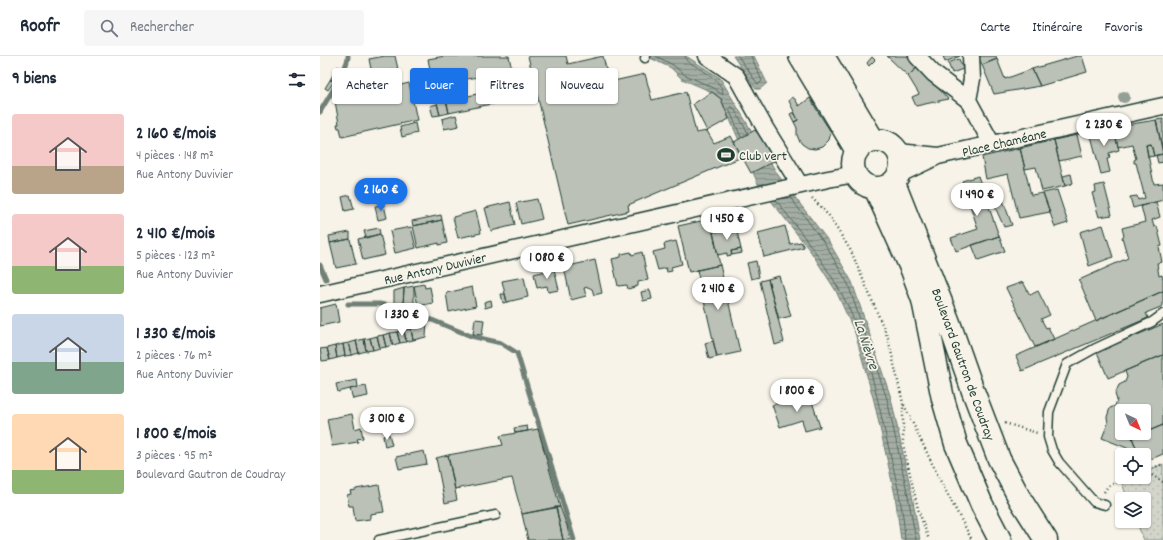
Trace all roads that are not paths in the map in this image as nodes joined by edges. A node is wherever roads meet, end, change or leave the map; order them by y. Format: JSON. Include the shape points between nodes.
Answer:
{"nodes":[{"id":1,"x":707,"y":56,"type":"edge"},
{"id":2,"x":800,"y":56,"type":"edge"},
{"id":3,"x":823,"y":56,"type":"edge"},
{"id":4,"x":917,"y":56,"type":"edge"},
{"id":5,"x":971,"y":56,"type":"edge"},
{"id":6,"x":968,"y":100,"type":"junction"},
{"id":7,"x":1163,"y":106,"type":"edge"},
{"id":8,"x":992,"y":144,"type":"junction"},
{"id":9,"x":865,"y":146,"type":"junction"},
{"id":10,"x":898,"y":152,"type":"junction"},
{"id":11,"x":938,"y":156,"type":"junction"},
{"id":12,"x":855,"y":174,"type":"junction"},
{"id":13,"x":889,"y":182,"type":"junction"},
{"id":14,"x":800,"y":185,"type":"junction"},
{"id":15,"x":320,"y":294,"type":"edge"},
{"id":16,"x":1163,"y":314,"type":"edge"},
{"id":17,"x":1105,"y":504,"type":"road end"},
{"id":18,"x":496,"y":515,"type":"dead end"},
{"id":19,"x":379,"y":540,"type":"edge"},
{"id":20,"x":1000,"y":540,"type":"edge"},
{"id":21,"x":1046,"y":540,"type":"edge"}],
"edges":[{"from":1,"to":14,"type":"street","via":[[736,76]]},
{"from":2,"to":9,"type":"main road"},
{"from":3,"to":9,"type":"main road"},
{"from":4,"to":6,"type":"street","via":[[934,74]]},
{"from":5,"to":6,"type":"street","via":[[972,79]]},
{"from":6,"to":8,"type":"street"},
{"from":7,"to":8,"type":"street","name":"Place Chaméane"},
{"from":8,"to":11,"type":"street","name":"Place Chaméane"},
{"from":9,"to":10,"type":"main road","via":[[880,140],[894,146]]},
{"from":9,"to":12,"type":"main road","via":[[854,158]]},
{"from":10,"to":11,"type":"street","name":"Place Chaméane"},
{"from":10,"to":13,"type":"main road","via":[[901,159]]},
{"from":11,"to":13,"type":"street","name":"Place Chaméane"},
{"from":12,"to":13,"type":"main road","via":[[863,184]]},
{"from":12,"to":14,"type":"street","name":"Rue Antony Duvivier"},
{"from":13,"to":20,"type":"main road","name":"Boulevard Gautron de Coudray","via":[[912,270],[923,300],[943,399],[956,444]]},
{"from":13,"to":21,"type":"main road","name":"Boulevard Gautron de Coudray","via":[[948,320],[999,459]]},
{"from":14,"to":15,"type":"street","name":"Rue Antony Duvivier"},
{"from":16,"to":17,"type":"lane","via":[[1152,322],[1067,364],[1049,412],[1048,437],[1059,462],[1094,502]]},
{"from":18,"to":19,"type":"lane"}]}
